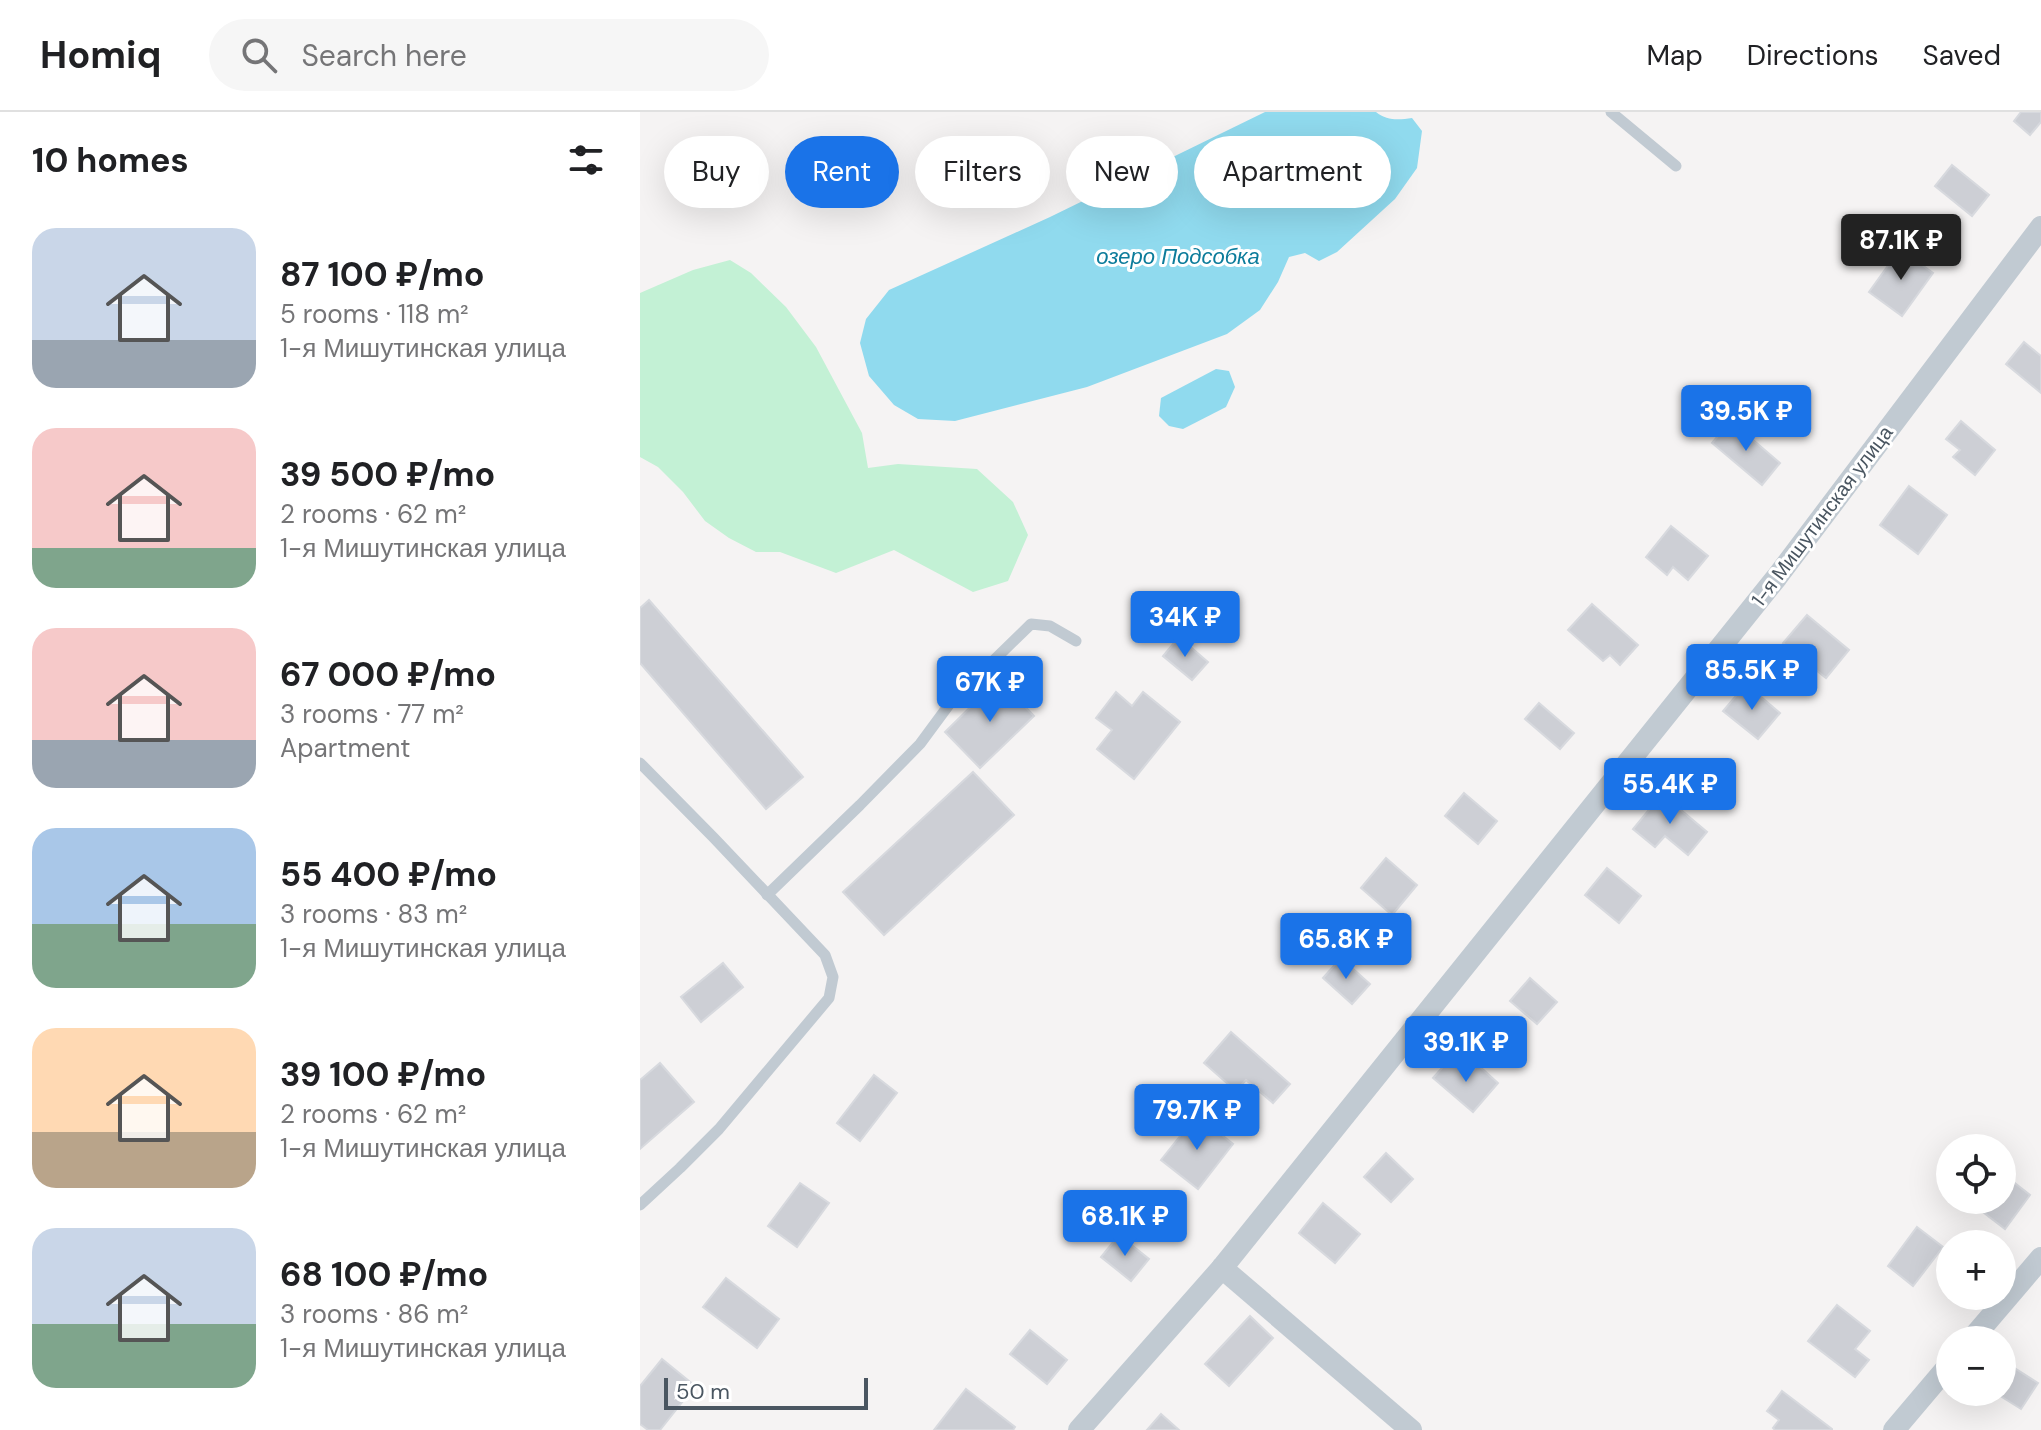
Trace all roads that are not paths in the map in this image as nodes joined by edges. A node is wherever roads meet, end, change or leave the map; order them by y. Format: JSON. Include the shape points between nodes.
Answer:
{"nodes":[{"id":1,"x":1611,"y":112,"type":"edge"},
{"id":2,"x":1676,"y":166,"type":"dead end"},
{"id":3,"x":2041,"y":227,"type":"edge"},
{"id":4,"x":1076,"y":641,"type":"dead end"},
{"id":5,"x":640,"y":763,"type":"edge"},
{"id":6,"x":767,"y":895,"type":"junction"},
{"id":7,"x":640,"y":1205,"type":"edge"},
{"id":8,"x":2041,"y":1258,"type":"edge"},
{"id":9,"x":1222,"y":1268,"type":"junction"},
{"id":10,"x":1983,"y":1326,"type":"edge"},
{"id":11,"x":1936,"y":1380,"type":"edge"},
{"id":12,"x":1079,"y":1430,"type":"edge"},
{"id":13,"x":1411,"y":1430,"type":"edge"},
{"id":14,"x":1894,"y":1430,"type":"edge"}],
"edges":[{"from":1,"to":2,"type":"lane"},
{"from":3,"to":9,"type":"street","name":"1-я Мишутинская улица","via":[[1777,577]]},
{"from":4,"to":6,"type":"lane","via":[[1050,626],[1031,624],[951,702],[920,744]]},
{"from":5,"to":6,"type":"lane"},
{"from":6,"to":7,"type":"lane","via":[[825,955],[833,977],[829,998],[719,1129]]},
{"from":8,"to":10,"type":"street"},
{"from":9,"to":12,"type":"street","name":"1-я Мишутинская улица"},
{"from":9,"to":13,"type":"street"},
{"from":11,"to":14,"type":"street"}]}
